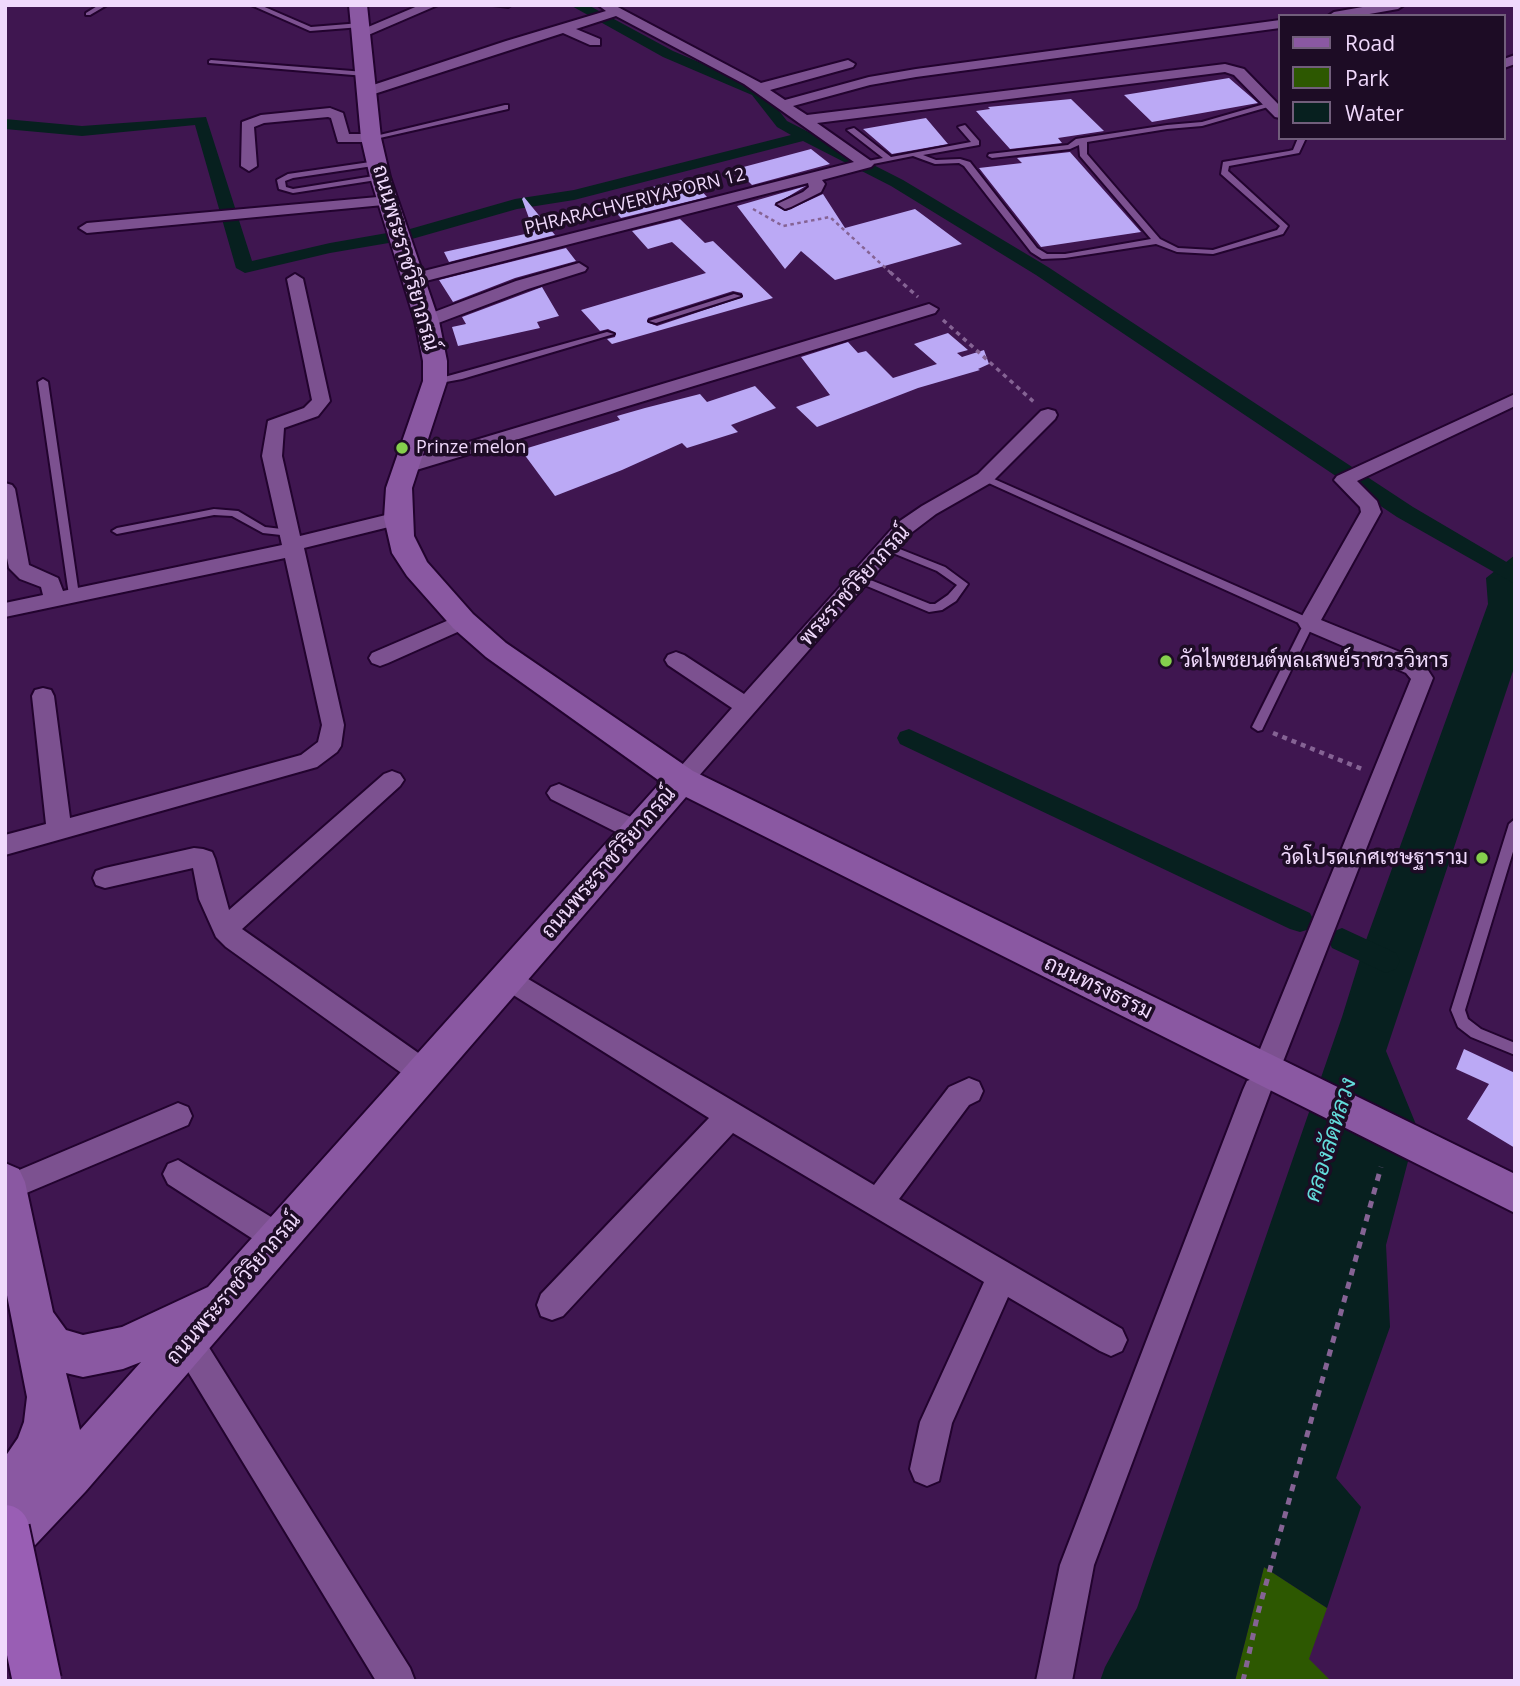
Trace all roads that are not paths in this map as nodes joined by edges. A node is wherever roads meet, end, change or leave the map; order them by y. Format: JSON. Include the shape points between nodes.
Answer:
{"nodes":[{"id":1,"x":104,"y":5,"type":"edge"},
{"id":2,"x":254,"y":5,"type":"edge"},
{"id":3,"x":358,"y":5,"type":"edge"},
{"id":4,"x":432,"y":5,"type":"edge"},
{"id":5,"x":496,"y":5,"type":"edge"},
{"id":6,"x":509,"y":5,"type":"edge"},
{"id":7,"x":1398,"y":5,"type":"edge"},
{"id":8,"x":610,"y":11,"type":"edge"},
{"id":9,"x":88,"y":14,"type":"dead end"},
{"id":10,"x":1346,"y":14,"type":"edge"},
{"id":11,"x":1278,"y":24,"type":"edge"},
{"id":12,"x":361,"y":29,"type":"junction"},
{"id":13,"x":566,"y":29,"type":"junction"},
{"id":14,"x":595,"y":42,"type":"dead end"},
{"id":15,"x":211,"y":62,"type":"dead end"},
{"id":16,"x":848,"y":64,"type":"dead end"},
{"id":17,"x":365,"y":83,"type":"junction"},
{"id":18,"x":760,"y":88,"type":"junction"},
{"id":19,"x":781,"y":105,"type":"junction"},
{"id":20,"x":505,"y":107,"type":"dead end"},
{"id":21,"x":1276,"y":109,"type":"edge"},
{"id":22,"x":803,"y":120,"type":"junction"},
{"id":23,"x":962,"y":127,"type":"dead end"},
{"id":24,"x":851,"y":130,"type":"dead end"},
{"id":25,"x":370,"y":138,"type":"junction"},
{"id":26,"x":1300,"y":140,"type":"edge"},
{"id":27,"x":1083,"y":141,"type":"junction"},
{"id":28,"x":914,"y":154,"type":"junction"},
{"id":29,"x":994,"y":154,"type":"dead end"},
{"id":30,"x":888,"y":158,"type":"junction"},
{"id":31,"x":864,"y":164,"type":"junction"},
{"id":32,"x":249,"y":166,"type":"dead end"},
{"id":33,"x":378,"y":170,"type":"junction"},
{"id":34,"x":811,"y":177,"type":"junction"},
{"id":35,"x":389,"y":201,"type":"junction"},
{"id":36,"x":785,"y":204,"type":"dead end"},
{"id":37,"x":87,"y":228,"type":"dead end"},
{"id":38,"x":1157,"y":241,"type":"junction"},
{"id":39,"x":579,"y":268,"type":"dead end"},
{"id":40,"x":295,"y":279,"type":"dead end"},
{"id":41,"x":414,"y":279,"type":"junction"},
{"id":42,"x":737,"y":296,"type":"dead end"},
{"id":43,"x":929,"y":308,"type":"road end"},
{"id":44,"x":427,"y":321,"type":"junction"},
{"id":45,"x":653,"y":321,"type":"dead end"},
{"id":46,"x":610,"y":334,"type":"dead end"},
{"id":47,"x":435,"y":381,"type":"junction"},
{"id":48,"x":43,"y":382,"type":"dead end"},
{"id":49,"x":1515,"y":399,"type":"edge"},
{"id":50,"x":1048,"y":415,"type":"road end"},
{"id":51,"x":406,"y":467,"type":"junction"},
{"id":52,"x":985,"y":478,"type":"junction"},
{"id":53,"x":5,"y":489,"type":"edge"},
{"id":54,"x":398,"y":518,"type":"junction"},
{"id":55,"x":117,"y":531,"type":"dead end"},
{"id":56,"x":292,"y":542,"type":"junction"},
{"id":57,"x":887,"y":547,"type":"junction"},
{"id":58,"x":859,"y":579,"type":"junction"},
{"id":59,"x":64,"y":597,"type":"junction"},
{"id":60,"x":5,"y":610,"type":"edge"},
{"id":61,"x":463,"y":621,"type":"junction"},
{"id":62,"x":1309,"y":623,"type":"junction"},
{"id":63,"x":380,"y":658,"type":"dead end"},
{"id":64,"x":676,"y":660,"type":"dead end"},
{"id":65,"x":43,"y":696,"type":"dead end"},
{"id":66,"x":747,"y":707,"type":"junction"},
{"id":67,"x":1258,"y":727,"type":"road end"},
{"id":68,"x":393,"y":780,"type":"dead end"},
{"id":69,"x":682,"y":780,"type":"junction"},
{"id":70,"x":559,"y":793,"type":"dead end"},
{"id":71,"x":1515,"y":824,"type":"edge"},
{"id":72,"x":59,"y":830,"type":"junction"},
{"id":73,"x":637,"y":831,"type":"junction"},
{"id":74,"x":5,"y":845,"type":"edge"},
{"id":75,"x":105,"y":878,"type":"dead end"},
{"id":76,"x":225,"y":929,"type":"junction"},
{"id":77,"x":508,"y":978,"type":"junction"},
{"id":78,"x":1515,"y":1049,"type":"edge"},
{"id":79,"x":424,"y":1073,"type":"junction"},
{"id":80,"x":1267,"y":1075,"type":"junction"},
{"id":81,"x":969,"y":1091,"type":"dead end"},
{"id":82,"x":178,"y":1116,"type":"dead end"},
{"id":83,"x":730,"y":1116,"type":"junction"},
{"id":84,"x":178,"y":1174,"type":"dead end"},
{"id":85,"x":6,"y":1186,"type":"edge"},
{"id":86,"x":1515,"y":1194,"type":"edge"},
{"id":87,"x":878,"y":1204,"type":"junction"},
{"id":88,"x":278,"y":1238,"type":"junction"},
{"id":89,"x":1002,"y":1276,"type":"junction"},
{"id":90,"x":229,"y":1294,"type":"junction"},
{"id":91,"x":552,"y":1305,"type":"dead end"},
{"id":92,"x":36,"y":1325,"type":"junction"},
{"id":93,"x":1111,"y":1340,"type":"dead end"},
{"id":94,"x":187,"y":1341,"type":"junction"},
{"id":95,"x":48,"y":1393,"type":"junction"},
{"id":96,"x":927,"y":1469,"type":"dead end"},
{"id":97,"x":69,"y":1476,"type":"junction"},
{"id":98,"x":5,"y":1497,"type":"edge"},
{"id":99,"x":5,"y":1529,"type":"edge"},
{"id":100,"x":5,"y":1544,"type":"edge"},
{"id":101,"x":37,"y":1681,"type":"edge"},
{"id":102,"x":397,"y":1681,"type":"edge"},
{"id":103,"x":1054,"y":1681,"type":"edge"}],
"edges":[{"from":1,"to":9,"type":"lane"},
{"from":2,"to":12,"type":"lane","via":[[310,29]]},
{"from":3,"to":12,"type":"main road","name":"ถนนพระราชวิริยาภรณ์"},
{"from":4,"to":12,"type":"street"},
{"from":5,"to":6,"type":"lane"},
{"from":7,"to":10,"type":"street"},
{"from":8,"to":13,"type":"street"},
{"from":8,"to":18,"type":"street"},
{"from":11,"to":19,"type":"street","via":[[916,73]]},
{"from":12,"to":17,"type":"main road","name":"ถนนพระราชวิริยาภรณ์"},
{"from":13,"to":14,"type":"street"},
{"from":13,"to":17,"type":"street"},
{"from":15,"to":17,"type":"lane"},
{"from":16,"to":18,"type":"street"},
{"from":17,"to":25,"type":"main road","name":"ถนนพระราชวิริยาภรณ์"},
{"from":18,"to":19,"type":"street"},
{"from":19,"to":22,"type":"street"},
{"from":20,"to":25,"type":"lane"},
{"from":21,"to":22,"type":"street","via":[[1239,72],[1225,68]]},
{"from":21,"to":27,"type":"lane"},
{"from":22,"to":31,"type":"street"},
{"from":23,"to":28,"type":"lane","via":[[976,143]]},
{"from":24,"to":30,"type":"lane"},
{"from":25,"to":32,"type":"street","via":[[343,139],[338,116],[330,112],[261,119],[247,125]]},
{"from":25,"to":33,"type":"main road","name":"ถนนพระราชวิริยาภรณ์"},
{"from":26,"to":38,"type":"lane","via":[[1297,151],[1224,166],[1224,172],[1284,226],[1280,232],[1213,252],[1177,250]]},
{"from":27,"to":29,"type":"lane","via":[[1070,147]]},
{"from":27,"to":38,"type":"lane","via":[[1083,154]]},
{"from":28,"to":30,"type":"lane"},
{"from":28,"to":38,"type":"lane","via":[[935,162],[967,164],[1034,250],[1045,257]]},
{"from":30,"to":31,"type":"lane"},
{"from":31,"to":34,"type":"street","name":"PHRARACHVERIYAPORN 12"},
{"from":33,"to":33,"type":"lane","via":[[293,191],[284,189],[281,180]]},
{"from":33,"to":35,"type":"main road","name":"ถนนพระราชวิริยาภรณ์"},
{"from":34,"to":36,"type":"street","via":[[816,189]]},
{"from":34,"to":41,"type":"street","name":"PHRARACHVERIYAPORN 12"},
{"from":35,"to":37,"type":"street"},
{"from":35,"to":41,"type":"main road","name":"ถนนพระราชวิริยาภรณ์"},
{"from":39,"to":44,"type":"street"},
{"from":40,"to":56,"type":"street","via":[[321,401],[311,412],[279,422],[272,433],[272,456]]},
{"from":41,"to":44,"type":"main road","name":"ถนนพระราชวิริยาภรณ์"},
{"from":42,"to":45,"type":"lane"},
{"from":43,"to":51,"type":"street"},
{"from":44,"to":47,"type":"main road","name":"ถนนพระราชวิริยาภรณ์"},
{"from":46,"to":47,"type":"lane"},
{"from":47,"to":51,"type":"main road","name":"ถนนพระราชวิริยาภรณ์"},
{"from":48,"to":59,"type":"lane"},
{"from":49,"to":62,"type":"street","via":[[1345,480],[1370,505],[1371,512]]},
{"from":50,"to":52,"type":"street","name":"พระราชวิริยาภรณ์"},
{"from":51,"to":54,"type":"main road","name":"ถนนพระราชวิริยาภรณ์","via":[[399,488]]},
{"from":52,"to":57,"type":"street","name":"พระราชวิริยาภรณ์","via":[[929,510]]},
{"from":52,"to":62,"type":"lane"},
{"from":53,"to":59,"type":"street","via":[[19,568],[51,583]]},
{"from":54,"to":56,"type":"street"},
{"from":54,"to":61,"type":"main road","name":"ถนนพระราชวิริยาภรณ์","via":[[406,553]]},
{"from":55,"to":56,"type":"lane","via":[[214,512],[234,513]]},
{"from":56,"to":59,"type":"street"},
{"from":56,"to":72,"type":"street","via":[[333,725],[329,746],[309,761]]},
{"from":57,"to":58,"type":"street","name":"พระราชวิริยาภรณ์"},
{"from":57,"to":58,"type":"lane","via":[[941,569],[963,584],[952,598],[929,608]]},
{"from":58,"to":66,"type":"street","name":"พระราชวิริยาภรณ์"},
{"from":59,"to":60,"type":"street"},
{"from":61,"to":63,"type":"street"},
{"from":61,"to":69,"type":"main road","name":"ถนนพระราชวิริยาภรณ์","via":[[496,650]]},
{"from":62,"to":67,"type":"lane"},
{"from":62,"to":80,"type":"street","via":[[1414,667],[1422,678]]},
{"from":64,"to":66,"type":"street"},
{"from":65,"to":72,"type":"street"},
{"from":66,"to":69,"type":"street","name":"พระราชวิริยาภรณ์"},
{"from":68,"to":76,"type":"street"},
{"from":69,"to":73,"type":"main road","name":"ถนนพระราชวิริยาภรณ์"},
{"from":69,"to":80,"type":"main road","name":"ถนนทรงธรรม"},
{"from":70,"to":73,"type":"street"},
{"from":71,"to":78,"type":"lane","via":[[1458,1010],[1463,1023],[1476,1033]]},
{"from":72,"to":74,"type":"street"},
{"from":73,"to":77,"type":"main road","name":"ถนนพระราชวิริยาภรณ์"},
{"from":75,"to":76,"type":"street","via":[[203,859]]},
{"from":76,"to":79,"type":"street"},
{"from":77,"to":79,"type":"main road","name":"ถนนพระราชวิริยาภรณ์"},
{"from":77,"to":83,"type":"street"},
{"from":79,"to":88,"type":"main road","name":"ถนนพระราชวิริยาภรณ์"},
{"from":80,"to":86,"type":"main road","name":"ถนนทรงธรรม"},
{"from":80,"to":103,"type":"street","via":[[1077,1565]]},
{"from":81,"to":87,"type":"street","via":[[960,1096]]},
{"from":82,"to":85,"type":"street"},
{"from":83,"to":87,"type":"street"},
{"from":83,"to":91,"type":"street"},
{"from":84,"to":88,"type":"street"},
{"from":85,"to":92,"type":"main road"},
{"from":87,"to":89,"type":"street"},
{"from":88,"to":90,"type":"main road","name":"ถนนพระราชวิริยาภรณ์"},
{"from":89,"to":93,"type":"street"},
{"from":89,"to":96,"type":"street","via":[[936,1422]]},
{"from":90,"to":92,"type":"main road","via":[[172,1327],[123,1348],[83,1356],[53,1348]]},
{"from":90,"to":94,"type":"main road","name":"ถนนพระราชวิริยาภรณ์"},
{"from":92,"to":95,"type":"main road"},
{"from":94,"to":97,"type":"main road","name":"ถนนพระราชวิริยาภรณ์"},
{"from":94,"to":102,"type":"street"},
{"from":95,"to":97,"type":"main road"},
{"from":95,"to":98,"type":"main road","via":[[46,1422],[36,1452]]},
{"from":97,"to":100,"type":"main road","name":"ถนนพระราชวิริยาภรณ์"},
{"from":99,"to":101,"type":"main road","bridge":true}]}
